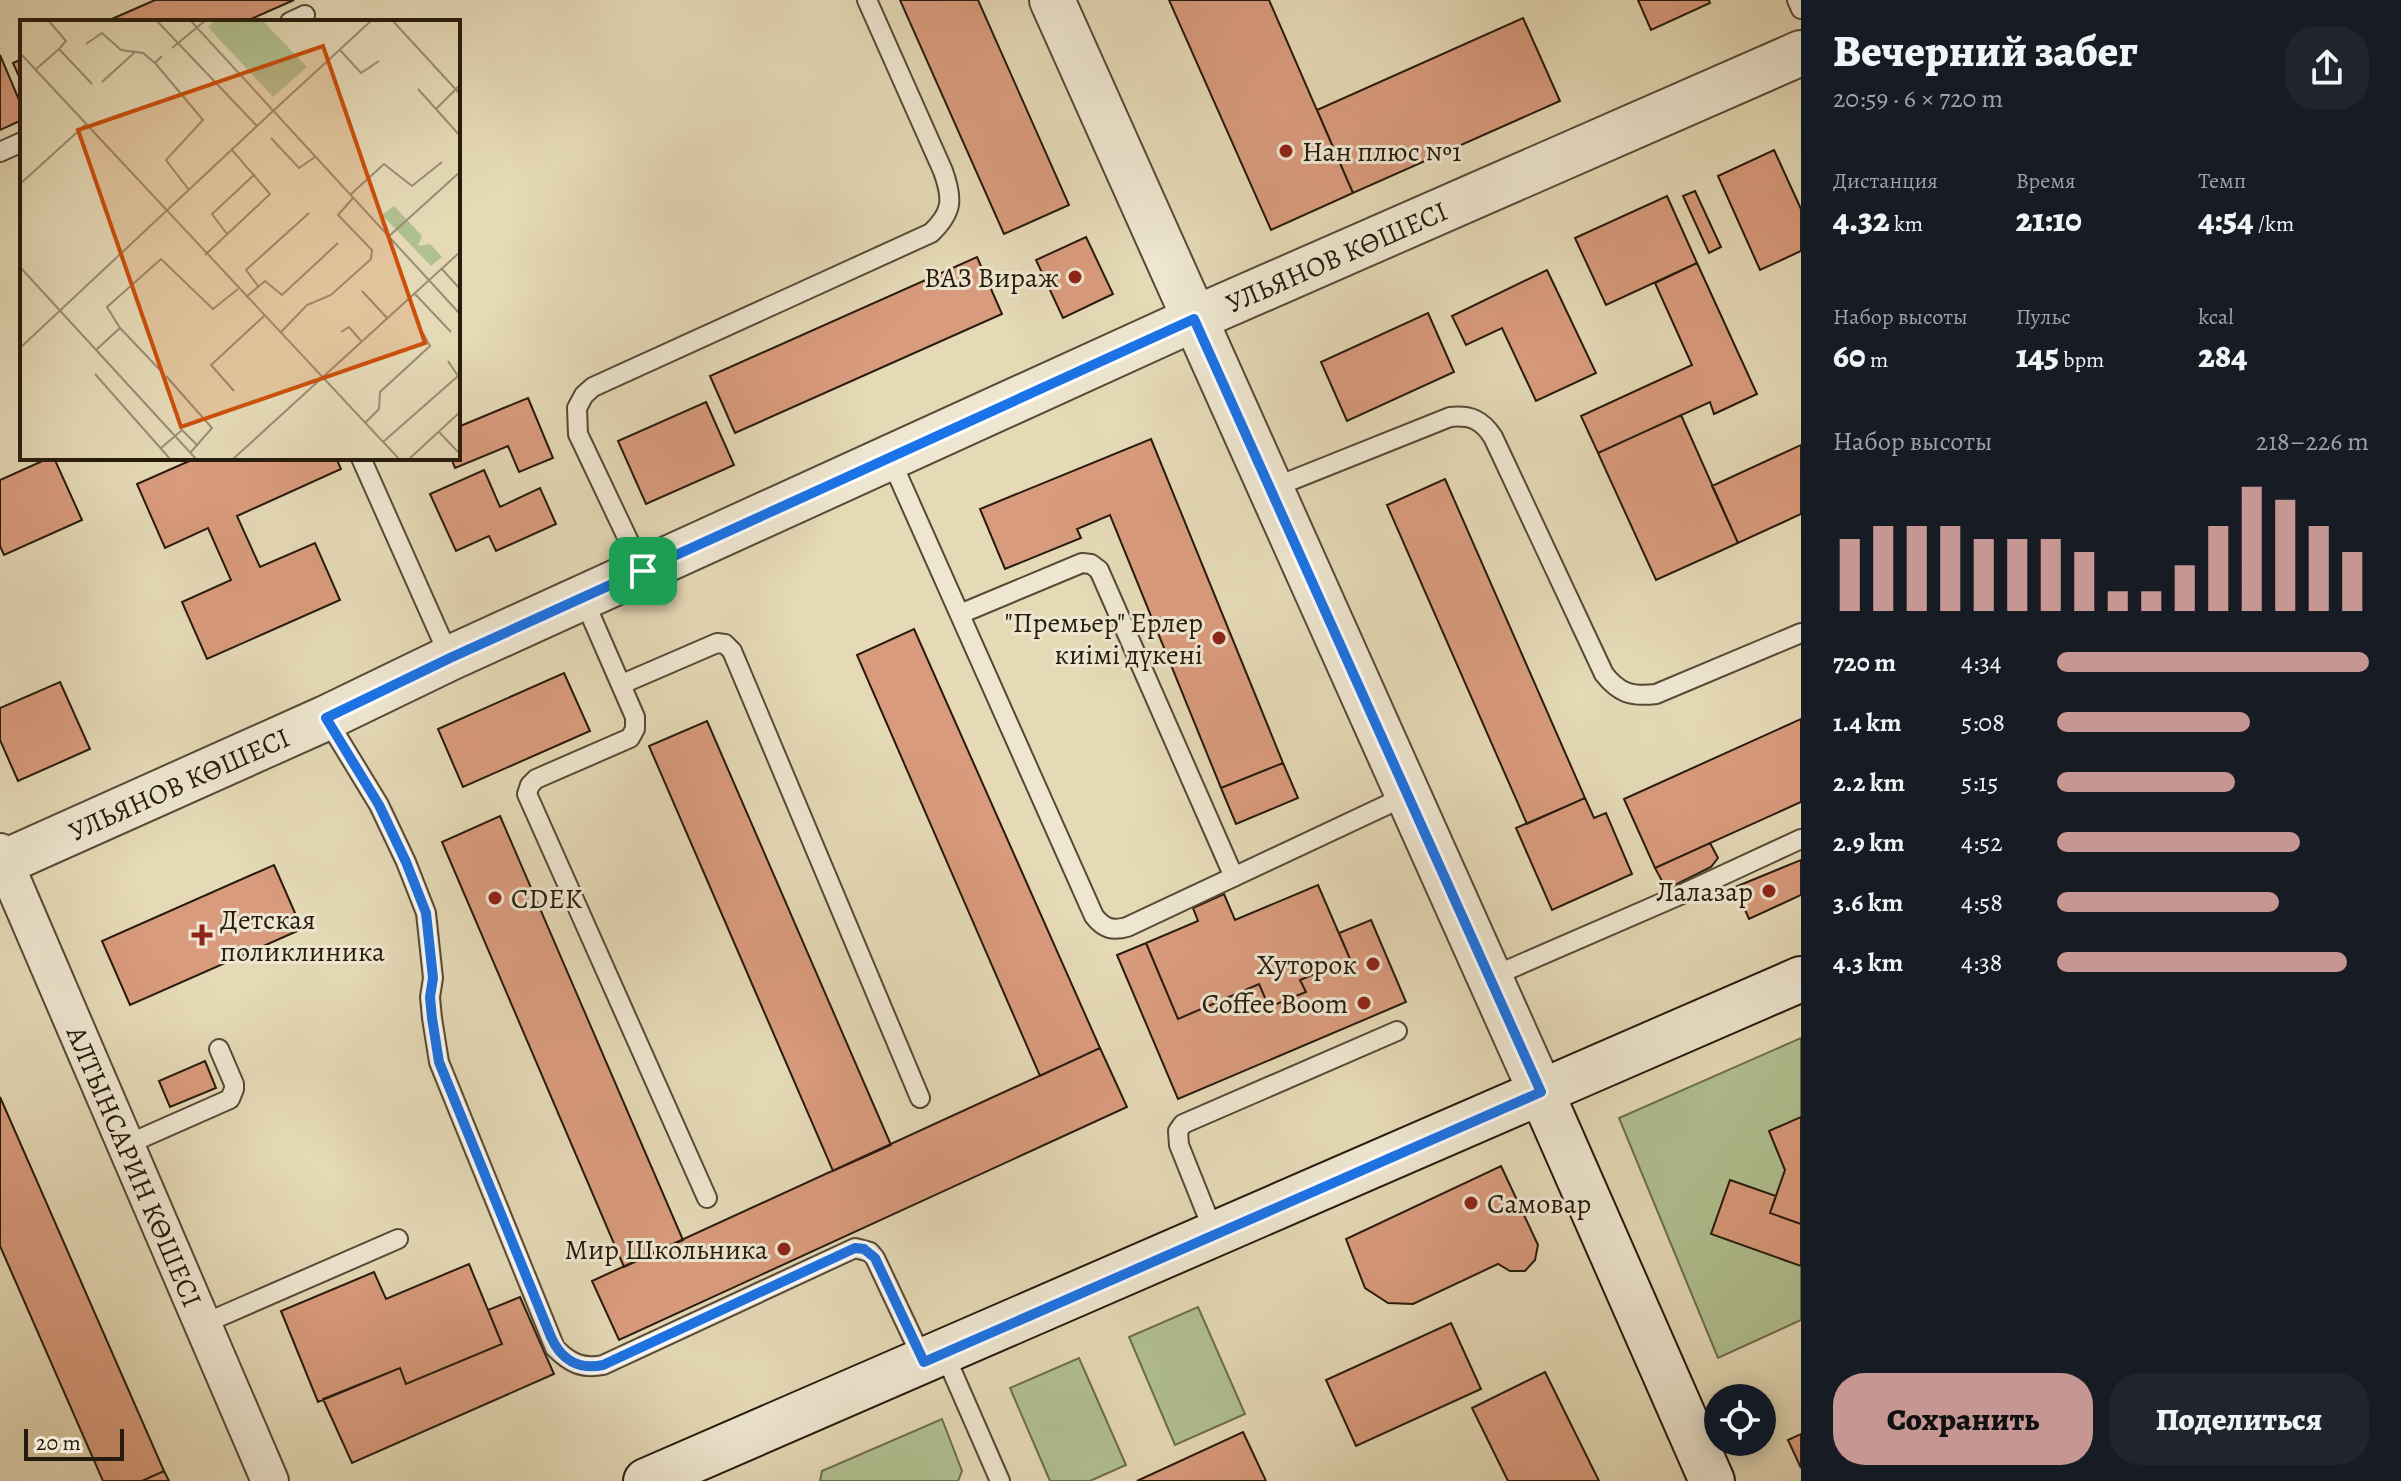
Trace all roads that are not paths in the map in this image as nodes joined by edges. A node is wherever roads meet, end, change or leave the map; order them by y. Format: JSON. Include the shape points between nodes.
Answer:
{"nodes":[{"id":1,"x":867,"y":0,"type":"edge"},
{"id":2,"x":1052,"y":0,"type":"edge"},
{"id":3,"x":1797,"y":0,"type":"edge"},
{"id":4,"x":1801,"y":9,"type":"edge"},
{"id":5,"x":1801,"y":53,"type":"edge"},
{"id":6,"x":20,"y":143,"type":"edge"},
{"id":7,"x":0,"y":152,"type":"edge"},
{"id":8,"x":1194,"y":319,"type":"junction"},
{"id":9,"x":890,"y":458,"type":"junction"},
{"id":10,"x":362,"y":460,"type":"edge"},
{"id":11,"x":1270,"y":489,"type":"junction"},
{"id":12,"x":643,"y":571,"type":"junction"},
{"id":13,"x":583,"y":598,"type":"junction"},
{"id":14,"x":960,"y":614,"type":"junction"},
{"id":15,"x":1801,"y":633,"type":"edge"},
{"id":16,"x":450,"y":658,"type":"junction"},
{"id":17,"x":622,"y":684,"type":"junction"},
{"id":18,"x":326,"y":718,"type":"junction"},
{"id":19,"x":1408,"y":795,"type":"junction"},
{"id":20,"x":1801,"y":839,"type":"edge"},
{"id":21,"x":1,"y":859,"type":"edge"},
{"id":22,"x":1234,"y":877,"type":"junction"},
{"id":23,"x":1489,"y":978,"type":"junction"},
{"id":24,"x":1801,"y":979,"type":"edge"},
{"id":25,"x":1397,"y":1031,"type":"dead end"},
{"id":26,"x":219,"y":1049,"type":"dead end"},
{"id":27,"x":1541,"y":1092,"type":"junction"},
{"id":28,"x":920,"y":1098,"type":"dead end"},
{"id":29,"x":126,"y":1145,"type":"junction"},
{"id":30,"x":707,"y":1198,"type":"dead end"},
{"id":31,"x":1215,"y":1235,"type":"junction"},
{"id":32,"x":398,"y":1239,"type":"dead end"},
{"id":33,"x":203,"y":1324,"type":"junction"},
{"id":34,"x":934,"y":1357,"type":"junction"},
{"id":35,"x":270,"y":1481,"type":"edge"},
{"id":36,"x":646,"y":1481,"type":"edge"},
{"id":37,"x":1000,"y":1481,"type":"edge"},
{"id":38,"x":1712,"y":1481,"type":"edge"}],
"edges":[{"from":1,"to":12,"type":"lane","via":[[946,180],[950,206],[931,233],[584,395],[577,408],[578,434]]},
{"from":2,"to":8,"type":"street"},
{"from":3,"to":4,"type":"lane"},
{"from":5,"to":8,"type":"street","name":"УЛЬЯНОВ КӨШЕСІ"},
{"from":6,"to":7,"type":"lane"},
{"from":8,"to":9,"type":"street","name":"УЛЬЯНОВ КӨШЕСІ"},
{"from":8,"to":11,"type":"street"},
{"from":9,"to":12,"type":"street","name":"УЛЬЯНОВ КӨШЕСІ"},
{"from":9,"to":14,"type":"lane"},
{"from":10,"to":16,"type":"lane"},
{"from":11,"to":15,"type":"lane","via":[[1450,417],[1476,419],[1493,437],[1613,686],[1626,694],[1656,694]]},
{"from":11,"to":19,"type":"street"},
{"from":12,"to":13,"type":"street","name":"УЛЬЯНОВ КӨШЕСІ"},
{"from":13,"to":16,"type":"street","name":"УЛЬЯНОВ КӨШЕСІ"},
{"from":13,"to":17,"type":"lane"},
{"from":14,"to":22,"type":"lane","via":[[1082,563],[1099,570]]},
{"from":14,"to":22,"type":"lane","via":[[1100,924],[1108,929],[1127,927]]},
{"from":16,"to":18,"type":"street","name":"УЛЬЯНОВ КӨШЕСІ"},
{"from":17,"to":28,"type":"lane","via":[[717,643],[732,651]]},
{"from":17,"to":30,"type":"lane","via":[[635,717],[630,738],[536,779],[527,794]]},
{"from":18,"to":21,"type":"street","name":"УЛЬЯНОВ КӨШЕСІ"},
{"from":18,"to":34,"type":"lane","via":[[379,805],[426,913],[439,1062],[555,1348],[573,1363],[603,1365],[855,1248],[875,1258]]},
{"from":19,"to":22,"type":"lane"},
{"from":19,"to":23,"type":"street"},
{"from":20,"to":23,"type":"lane"},
{"from":21,"to":29,"type":"street","name":"АЛТЫНСАРИН КӨШЕСІ"},
{"from":23,"to":27,"type":"street"},
{"from":24,"to":27,"type":"street"},
{"from":25,"to":31,"type":"lane","via":[[1183,1124],[1179,1145]]},
{"from":26,"to":29,"type":"lane","via":[[234,1084],[230,1099]]},
{"from":27,"to":31,"type":"street"},
{"from":27,"to":38,"type":"street"},
{"from":29,"to":33,"type":"street","name":"АЛТЫНСАРИН КӨШЕСІ"},
{"from":31,"to":34,"type":"street"},
{"from":32,"to":33,"type":"lane"},
{"from":33,"to":35,"type":"street","name":"АЛТЫНСАРИН КӨШЕСІ"},
{"from":34,"to":36,"type":"street"},
{"from":34,"to":37,"type":"lane"}]}
